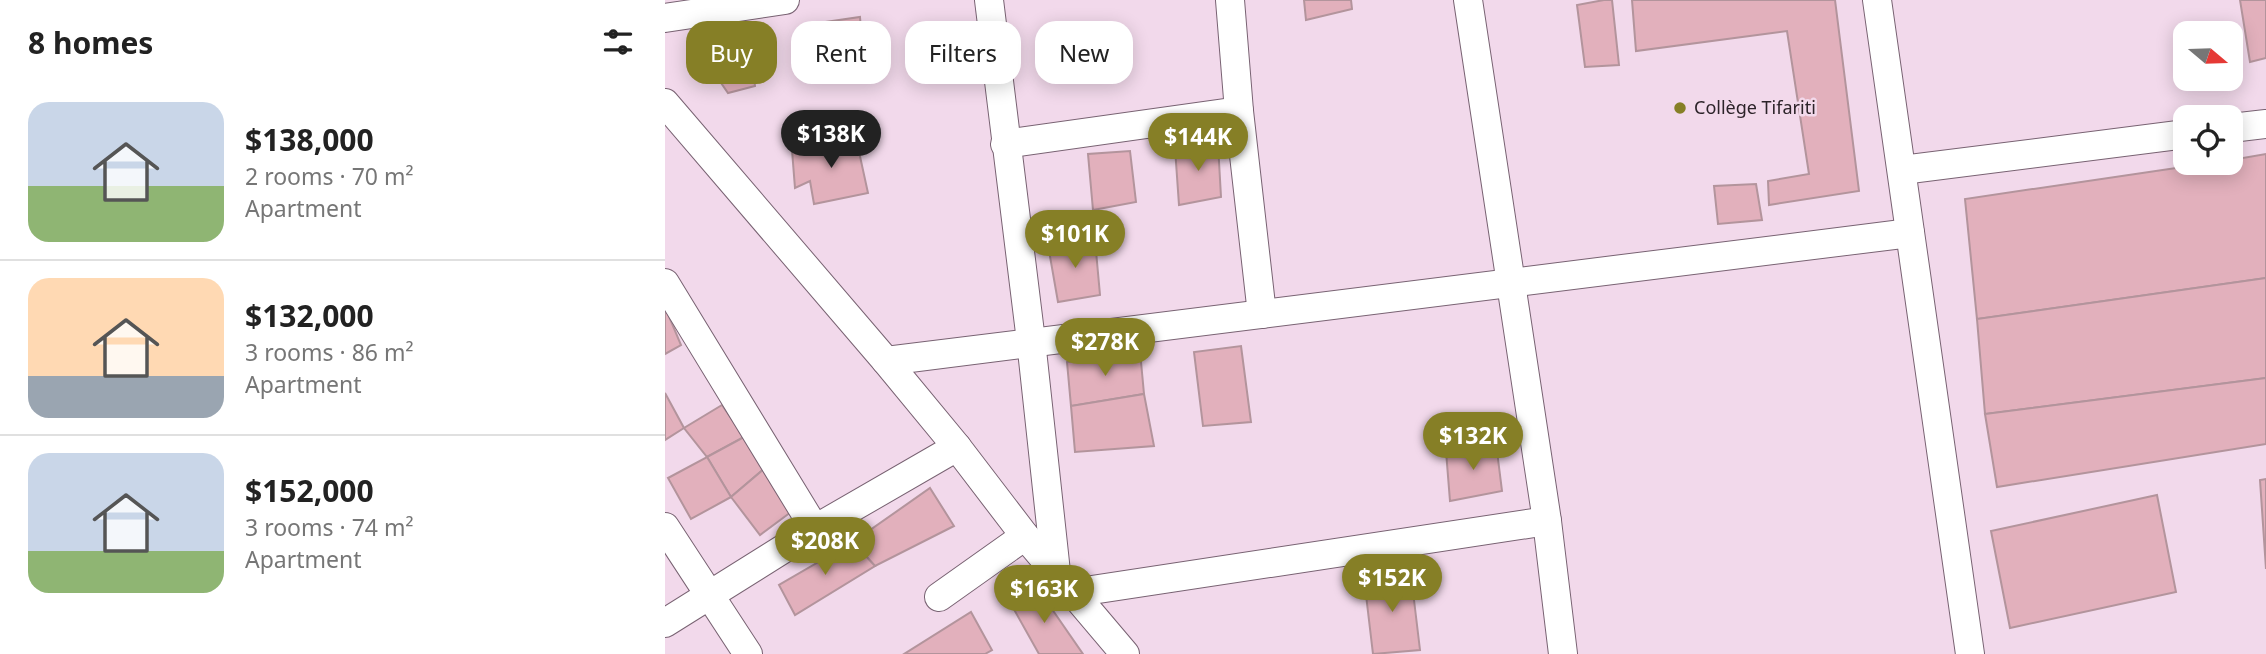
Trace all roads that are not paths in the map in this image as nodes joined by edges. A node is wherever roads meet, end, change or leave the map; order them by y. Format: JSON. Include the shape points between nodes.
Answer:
{"nodes":[{"id":1,"x":785,"y":0,"type":"edge"},
{"id":2,"x":989,"y":0,"type":"edge"},
{"id":3,"x":1230,"y":0,"type":"edge"},
{"id":4,"x":1468,"y":0,"type":"edge"},
{"id":5,"x":1877,"y":0,"type":"edge"},
{"id":6,"x":665,"y":18,"type":"edge"},
{"id":7,"x":665,"y":103,"type":"edge"},
{"id":8,"x":1239,"y":111,"type":"junction"},
{"id":9,"x":2266,"y":124,"type":"edge"},
{"id":10,"x":2243,"y":127,"type":"edge"},
{"id":11,"x":2173,"y":136,"type":"edge"},
{"id":12,"x":1005,"y":144,"type":"junction"},
{"id":13,"x":1902,"y":170,"type":"junction"},
{"id":14,"x":1910,"y":233,"type":"junction"},
{"id":15,"x":665,"y":283,"type":"edge"},
{"id":16,"x":1511,"y":284,"type":"junction"},
{"id":17,"x":1262,"y":314,"type":"junction"},
{"id":18,"x":1031,"y":341,"type":"junction"},
{"id":19,"x":886,"y":361,"type":"junction"},
{"id":20,"x":957,"y":447,"type":"junction"},
{"id":21,"x":1547,"y":520,"type":"junction"},
{"id":22,"x":665,"y":527,"type":"edge"},
{"id":23,"x":815,"y":529,"type":"junction"},
{"id":24,"x":1025,"y":536,"type":"junction"},
{"id":25,"x":1064,"y":582,"type":"junction"},
{"id":26,"x":708,"y":596,"type":"junction"},
{"id":27,"x":939,"y":597,"type":"dead end"},
{"id":28,"x":665,"y":623,"type":"edge"},
{"id":29,"x":748,"y":654,"type":"edge"},
{"id":30,"x":1125,"y":654,"type":"edge"},
{"id":31,"x":1563,"y":654,"type":"edge"},
{"id":32,"x":1970,"y":654,"type":"edge"}],
"edges":[{"from":1,"to":6,"type":"street"},
{"from":2,"to":12,"type":"street"},
{"from":3,"to":8,"type":"street"},
{"from":4,"to":16,"type":"street"},
{"from":5,"to":13,"type":"street"},
{"from":7,"to":19,"type":"street"},
{"from":8,"to":12,"type":"street"},
{"from":8,"to":17,"type":"street"},
{"from":9,"to":10,"type":"street"},
{"from":11,"to":13,"type":"street"},
{"from":12,"to":18,"type":"street"},
{"from":13,"to":14,"type":"street"},
{"from":14,"to":16,"type":"street"},
{"from":14,"to":32,"type":"street"},
{"from":15,"to":23,"type":"street"},
{"from":16,"to":17,"type":"street"},
{"from":16,"to":21,"type":"street"},
{"from":17,"to":18,"type":"street"},
{"from":18,"to":19,"type":"street"},
{"from":18,"to":25,"type":"street"},
{"from":19,"to":20,"type":"street"},
{"from":20,"to":23,"type":"street"},
{"from":20,"to":24,"type":"street"},
{"from":21,"to":25,"type":"street"},
{"from":21,"to":31,"type":"street"},
{"from":22,"to":26,"type":"street"},
{"from":23,"to":26,"type":"street"},
{"from":24,"to":25,"type":"street"},
{"from":24,"to":27,"type":"street"},
{"from":25,"to":30,"type":"street"},
{"from":26,"to":28,"type":"street"},
{"from":26,"to":29,"type":"street"}]}
